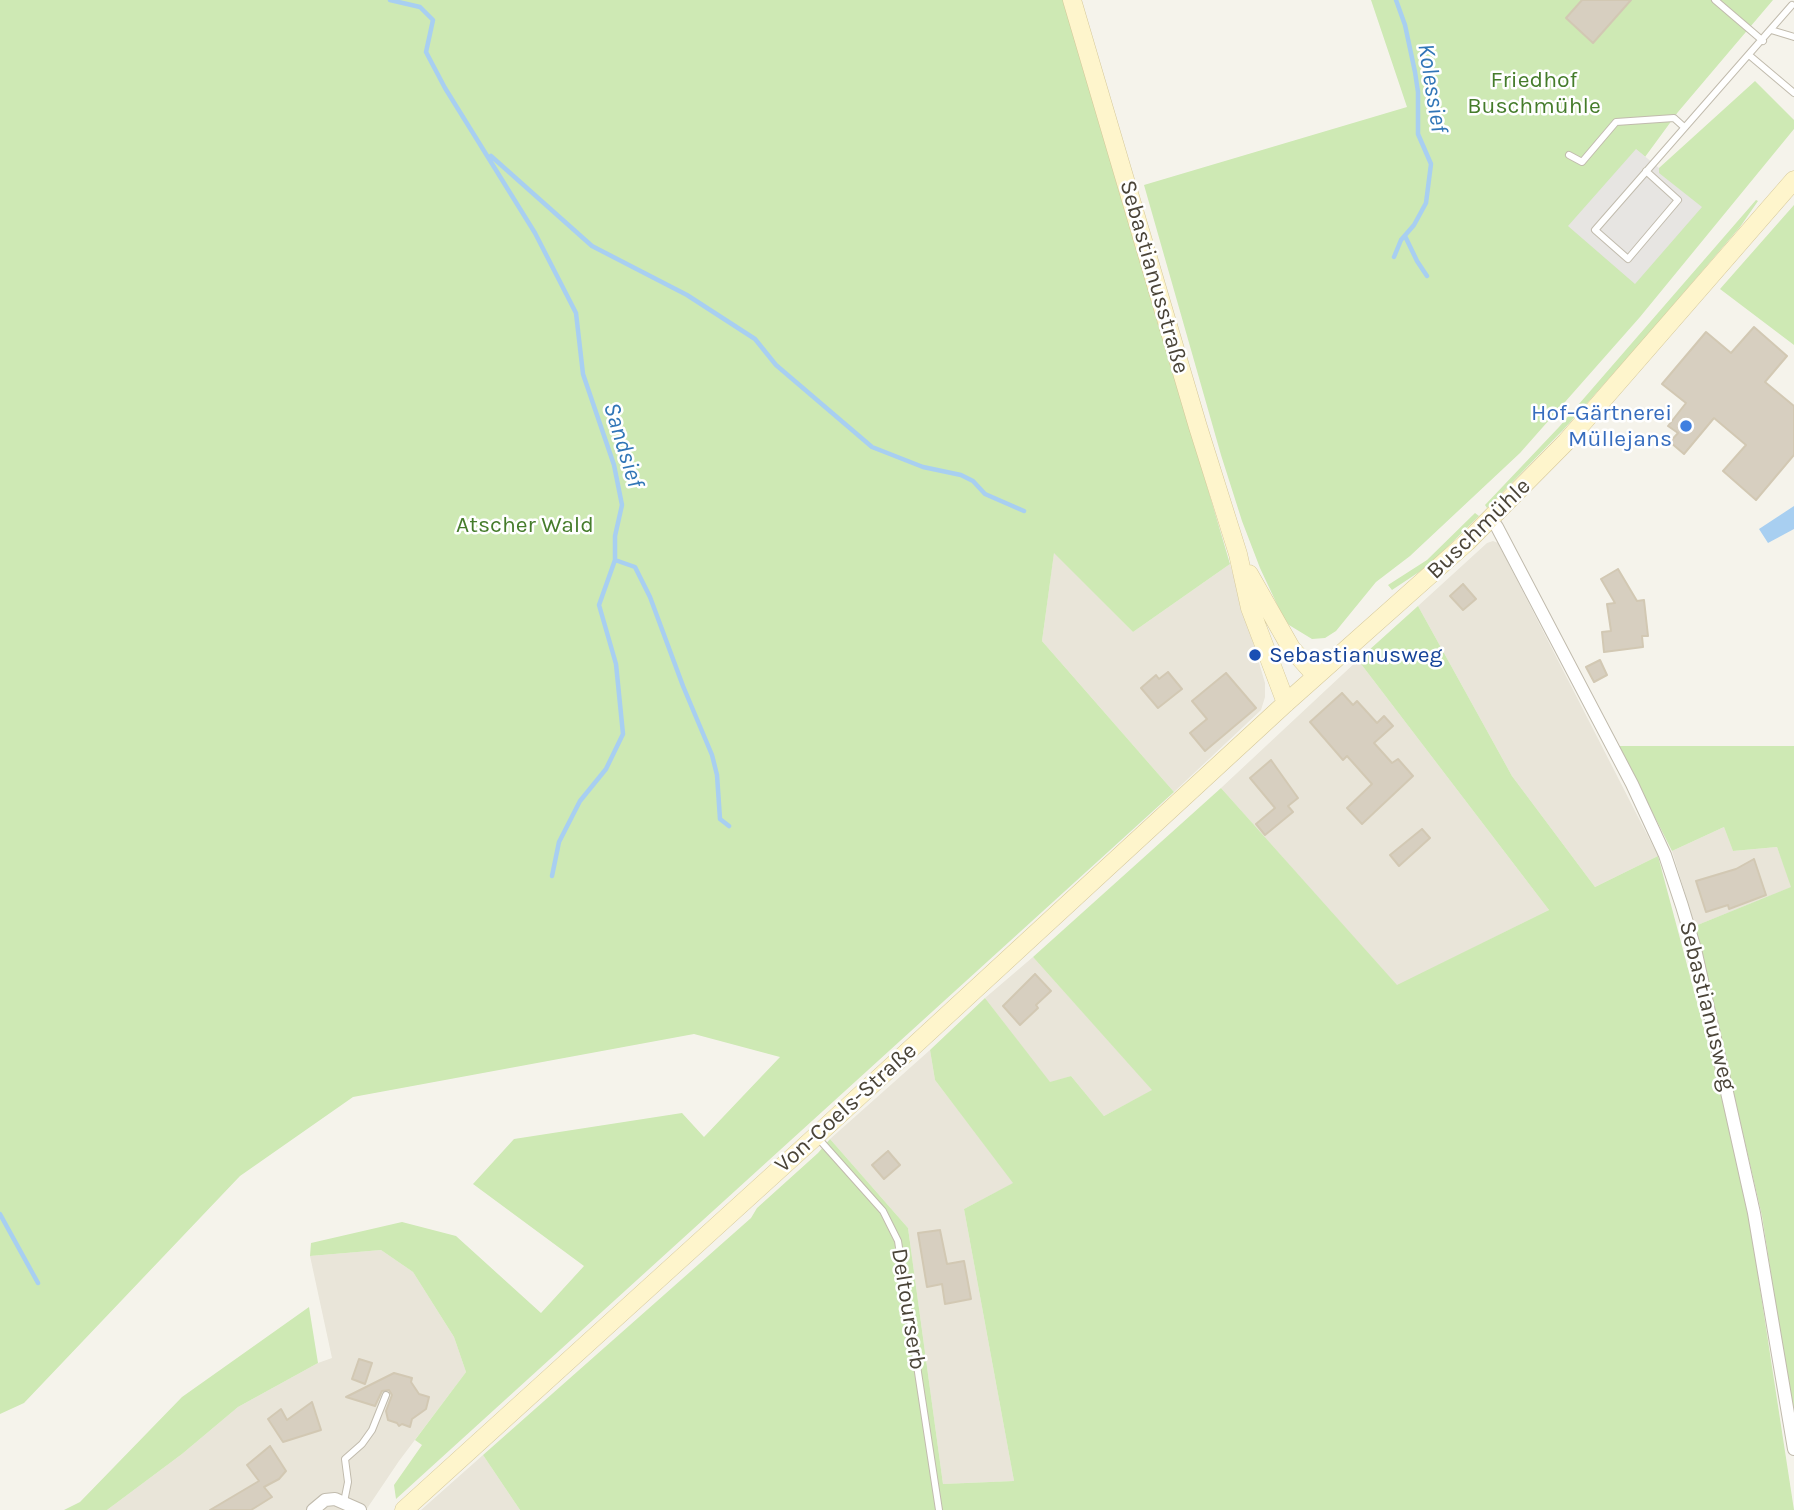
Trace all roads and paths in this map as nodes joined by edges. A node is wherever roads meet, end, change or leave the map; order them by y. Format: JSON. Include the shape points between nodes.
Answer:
{"nodes":[{"id":1,"x":1072,"y":0,"type":"edge"},
{"id":2,"x":1715,"y":0,"type":"edge"},
{"id":3,"x":1792,"y":5,"type":"dead end"},
{"id":4,"x":1771,"y":30,"type":"junction"},
{"id":5,"x":1794,"y":37,"type":"edge"},
{"id":6,"x":1763,"y":41,"type":"junction"},
{"id":7,"x":1749,"y":55,"type":"junction"},
{"id":8,"x":1794,"y":93,"type":"edge"},
{"id":9,"x":1684,"y":127,"type":"junction"},
{"id":10,"x":1569,"y":155,"type":"dead end"},
{"id":11,"x":1646,"y":171,"type":"junction"},
{"id":12,"x":1794,"y":180,"type":"edge"},
{"id":13,"x":1491,"y":519,"type":"junction"},
{"id":14,"x":1238,"y":554,"type":"junction"},
{"id":15,"x":1317,"y":676,"type":"junction"},
{"id":16,"x":1286,"y":703,"type":"junction"},
{"id":17,"x":816,"y":1136,"type":"junction"},
{"id":18,"x":386,"y":1395,"type":"dead end"},
{"id":19,"x":1794,"y":1450,"type":"edge"},
{"id":20,"x":344,"y":1502,"type":"junction"},
{"id":21,"x":313,"y":1510,"type":"edge"},
{"id":22,"x":360,"y":1510,"type":"edge"},
{"id":23,"x":404,"y":1510,"type":"edge"},
{"id":24,"x":939,"y":1510,"type":"edge"}],
"edges":[{"from":1,"to":14,"type":"main road","name":"Sebastianusstraße"},
{"from":2,"to":6,"type":"lane"},
{"from":3,"to":4,"type":"lane"},
{"from":4,"to":5,"type":"lane"},
{"from":4,"to":6,"type":"lane"},
{"from":6,"to":7,"type":"lane"},
{"from":7,"to":8,"type":"lane"},
{"from":7,"to":9,"type":"lane"},
{"from":9,"to":10,"type":"lane","via":[[1674,118],[1616,122],[1582,162]]},
{"from":9,"to":11,"type":"lane"},
{"from":11,"to":11,"type":"lane","via":[[1595,230],[1628,259],[1678,200]]},
{"from":12,"to":13,"type":"main road","name":"Buschmühle","via":[[1566,442]]},
{"from":13,"to":15,"type":"main road","name":"Buschmühle"},
{"from":13,"to":19,"type":"street","name":"Sebastianusweg","via":[[1632,784],[1665,855],[1682,906],[1754,1213]]},
{"from":14,"to":15,"type":"main road","name":"Sebastianusstraße","via":[[1291,648]]},
{"from":14,"to":16,"type":"main road","name":"Sebastianusstraße","via":[[1250,608]]},
{"from":15,"to":16,"type":"main road","name":"Buschmühle"},
{"from":16,"to":17,"type":"main road","name":"Von-Coels-Straße"},
{"from":17,"to":23,"type":"main road","name":"Von-Coels-Straße"},
{"from":17,"to":24,"type":"lane","name":"Deltourserb","via":[[883,1211],[898,1241]]},
{"from":18,"to":20,"type":"lane","via":[[372,1430],[345,1459],[348,1482]]},
{"from":20,"to":21,"type":"street","via":[[325,1500]]},
{"from":20,"to":22,"type":"street"}]}
